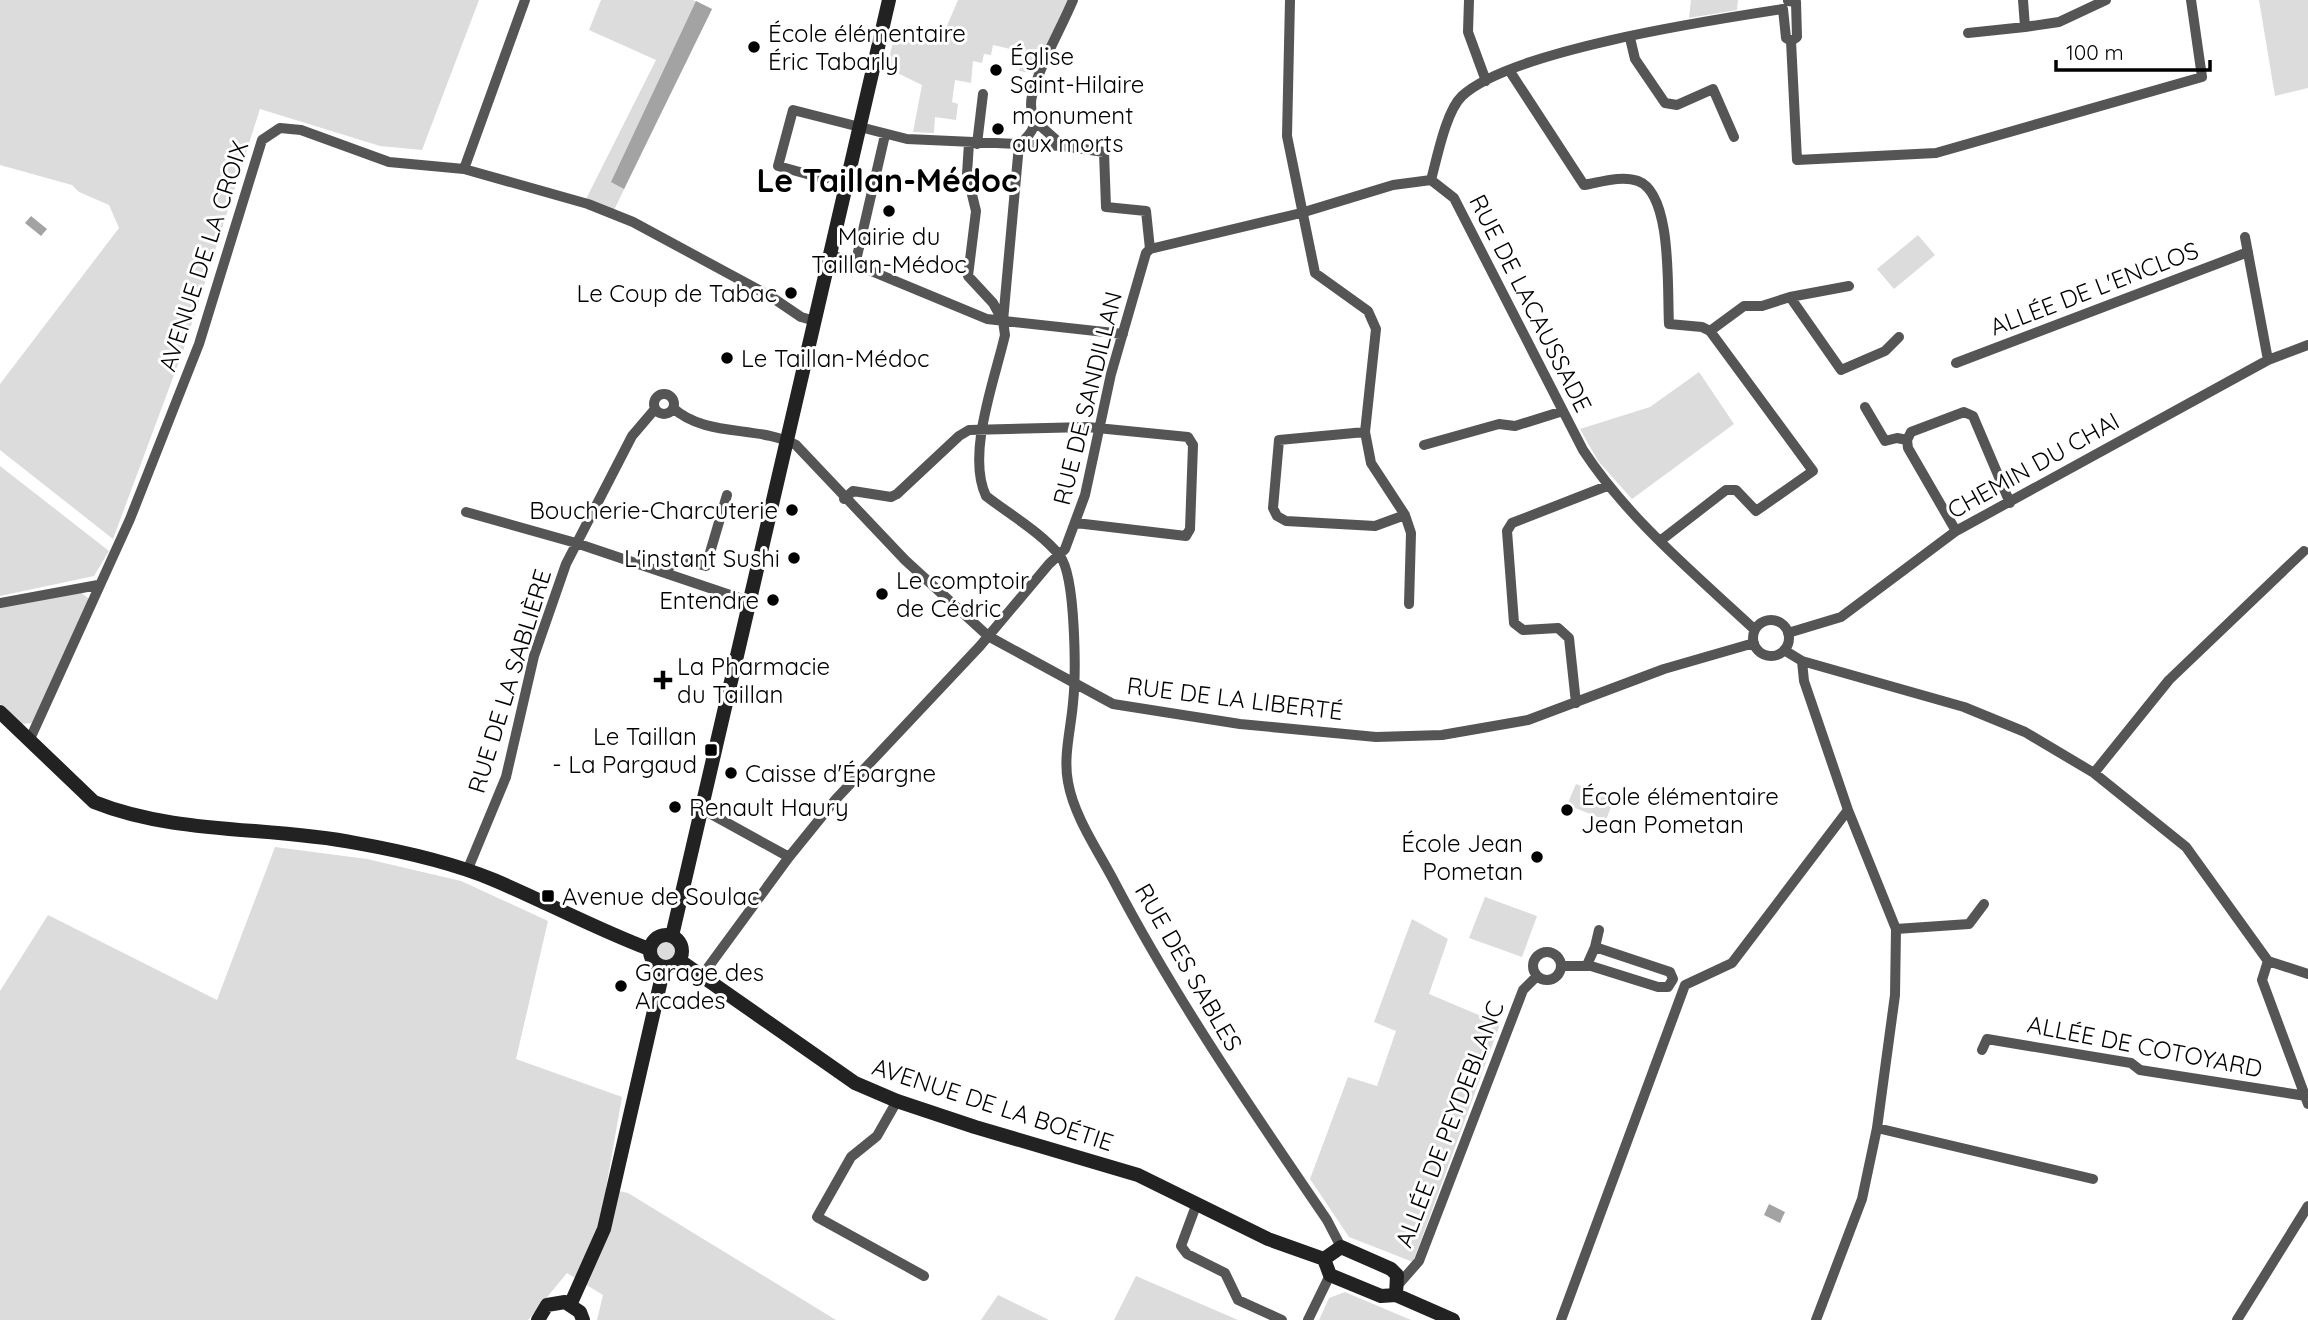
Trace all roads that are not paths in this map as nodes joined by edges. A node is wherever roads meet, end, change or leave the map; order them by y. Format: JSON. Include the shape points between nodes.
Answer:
{"nodes":[{"id":1,"x":525,"y":0,"type":"edge"},
{"id":2,"x":889,"y":0,"type":"edge"},
{"id":3,"x":1073,"y":0,"type":"edge"},
{"id":4,"x":1290,"y":0,"type":"edge"},
{"id":5,"x":1469,"y":0,"type":"edge"},
{"id":6,"x":2023,"y":0,"type":"edge"},
{"id":7,"x":2106,"y":0,"type":"edge"},
{"id":8,"x":2191,"y":0,"type":"edge"},
{"id":9,"x":1786,"y":3,"type":"edge"},
{"id":10,"x":2025,"y":27,"type":"junction"},
{"id":11,"x":1968,"y":33,"type":"dead end"},
{"id":12,"x":1630,"y":38,"type":"junction"},
{"id":13,"x":1509,"y":70,"type":"junction"},
{"id":14,"x":1486,"y":81,"type":"junction"},
{"id":15,"x":984,"y":94,"type":"dead end"},
{"id":16,"x":1036,"y":122,"type":"junction"},
{"id":17,"x":859,"y":129,"type":"junction"},
{"id":18,"x":885,"y":135,"type":"junction"},
{"id":19,"x":1734,"y":137,"type":"dead end"},
{"id":20,"x":973,"y":143,"type":"junction"},
{"id":21,"x":1019,"y":145,"type":"junction"},
{"id":22,"x":1063,"y":146,"type":"junction"},
{"id":23,"x":464,"y":169,"type":"junction"},
{"id":24,"x":825,"y":179,"type":"dead end"},
{"id":25,"x":1431,"y":180,"type":"junction"},
{"id":26,"x":1301,"y":213,"type":"junction"},
{"id":27,"x":2245,"y":237,"type":"dead end"},
{"id":28,"x":1150,"y":249,"type":"junction"},
{"id":29,"x":2248,"y":252,"type":"junction"},
{"id":30,"x":830,"y":254,"type":"junction"},
{"id":31,"x":855,"y":265,"type":"junction"},
{"id":32,"x":1850,"y":286,"type":"dead end"},
{"id":33,"x":1790,"y":297,"type":"junction"},
{"id":34,"x":815,"y":321,"type":"junction"},
{"id":35,"x":1003,"y":321,"type":"junction"},
{"id":36,"x":1710,"y":331,"type":"junction"},
{"id":37,"x":1123,"y":334,"type":"junction"},
{"id":38,"x":1899,"y":337,"type":"dead end"},
{"id":39,"x":2308,"y":345,"type":"edge"},
{"id":40,"x":2268,"y":360,"type":"junction"},
{"id":41,"x":1956,"y":363,"type":"dead end"},
{"id":42,"x":673,"y":408,"type":"junction"},
{"id":43,"x":1865,"y":408,"type":"dead end"},
{"id":44,"x":655,"y":409,"type":"junction"},
{"id":45,"x":1563,"y":411,"type":"junction"},
{"id":46,"x":1099,"y":428,"type":"junction"},
{"id":47,"x":983,"y":430,"type":"junction"},
{"id":48,"x":1365,"y":432,"type":"junction"},
{"id":49,"x":788,"y":440,"type":"junction"},
{"id":50,"x":1907,"y":440,"type":"junction"},
{"id":51,"x":1424,"y":445,"type":"dead end"},
{"id":52,"x":1606,"y":486,"type":"junction"},
{"id":53,"x":727,"y":495,"type":"dead end"},
{"id":54,"x":844,"y":499,"type":"junction"},
{"id":55,"x":2010,"y":503,"type":"junction"},
{"id":56,"x":466,"y":512,"type":"dead end"},
{"id":57,"x":1405,"y":515,"type":"junction"},
{"id":58,"x":1076,"y":523,"type":"junction"},
{"id":59,"x":1956,"y":531,"type":"junction"},
{"id":60,"x":1660,"y":541,"type":"junction"},
{"id":61,"x":576,"y":543,"type":"junction"},
{"id":62,"x":2304,"y":551,"type":"dead end"},
{"id":63,"x":1058,"y":554,"type":"junction"},
{"id":64,"x":666,"y":573,"type":"junction"},
{"id":65,"x":97,"y":585,"type":"junction"},
{"id":66,"x":751,"y":602,"type":"junction"},
{"id":67,"x":0,"y":603,"type":"edge"},
{"id":68,"x":1409,"y":604,"type":"dead end"},
{"id":69,"x":1755,"y":630,"type":"junction"},
{"id":70,"x":1788,"y":633,"type":"junction"},
{"id":71,"x":988,"y":636,"type":"junction"},
{"id":72,"x":1754,"y":643,"type":"junction"},
{"id":73,"x":1784,"y":650,"type":"junction"},
{"id":74,"x":1802,"y":662,"type":"junction"},
{"id":75,"x":1074,"y":685,"type":"junction"},
{"id":76,"x":1576,"y":703,"type":"junction"},
{"id":77,"x":0,"y":712,"type":"edge"},
{"id":78,"x":30,"y":740,"type":"junction"},
{"id":79,"x":2094,"y":773,"type":"junction"},
{"id":80,"x":702,"y":809,"type":"junction"},
{"id":81,"x":1848,"y":810,"type":"junction"},
{"id":82,"x":789,"y":857,"type":"junction"},
{"id":83,"x":467,"y":871,"type":"junction"},
{"id":84,"x":1984,"y":904,"type":"dead end"},
{"id":85,"x":1896,"y":929,"type":"junction"},
{"id":86,"x":1599,"y":930,"type":"dead end"},
{"id":87,"x":672,"y":936,"type":"junction"},
{"id":88,"x":1595,"y":947,"type":"junction"},
{"id":89,"x":649,"y":949,"type":"junction"},
{"id":90,"x":679,"y":960,"type":"junction"},
{"id":91,"x":2268,"y":961,"type":"junction"},
{"id":92,"x":1561,"y":965,"type":"junction"},
{"id":93,"x":1587,"y":965,"type":"junction"},
{"id":94,"x":664,"y":967,"type":"junction"},
{"id":95,"x":2308,"y":974,"type":"edge"},
{"id":96,"x":1537,"y":976,"type":"junction"},
{"id":97,"x":701,"y":977,"type":"junction"},
{"id":98,"x":1982,"y":1050,"type":"dead end"},
{"id":99,"x":2307,"y":1100,"type":"edge"},
{"id":100,"x":897,"y":1101,"type":"junction"},
{"id":101,"x":1877,"y":1128,"type":"junction"},
{"id":102,"x":2092,"y":1179,"type":"dead end"},
{"id":103,"x":1197,"y":1203,"type":"junction"},
{"id":104,"x":2308,"y":1206,"type":"edge"},
{"id":105,"x":1341,"y":1247,"type":"junction"},
{"id":106,"x":1318,"y":1258,"type":"junction"},
{"id":107,"x":1329,"y":1275,"type":"junction"},
{"id":108,"x":925,"y":1276,"type":"dead end"},
{"id":109,"x":1397,"y":1290,"type":"junction"},
{"id":110,"x":571,"y":1303,"type":"junction"},
{"id":111,"x":538,"y":1320,"type":"edge"},
{"id":112,"x":583,"y":1320,"type":"edge"},
{"id":113,"x":1282,"y":1320,"type":"edge"},
{"id":114,"x":1308,"y":1320,"type":"edge"},
{"id":115,"x":1453,"y":1320,"type":"edge"},
{"id":116,"x":1561,"y":1320,"type":"edge"},
{"id":117,"x":1816,"y":1320,"type":"edge"},
{"id":118,"x":2237,"y":1320,"type":"edge"}],
"edges":[{"from":1,"to":23,"type":"street"},
{"from":2,"to":17,"type":"main road"},
{"from":3,"to":16,"type":"street","via":[[1031,99]]},
{"from":4,"to":26,"type":"street","via":[[1287,136]]},
{"from":5,"to":14,"type":"street","via":[[1468,32]]},
{"from":6,"to":10,"type":"street"},
{"from":7,"to":10,"type":"street","via":[[2059,22]]},
{"from":8,"to":9,"type":"street","via":[[2202,78],[1936,153],[1797,160]]},
{"from":9,"to":12,"type":"street"},
{"from":10,"to":11,"type":"street"},
{"from":12,"to":13,"type":"street"},
{"from":12,"to":19,"type":"street","via":[[1635,59],[1665,103],[1677,105],[1713,89]]},
{"from":13,"to":14,"type":"street"},
{"from":13,"to":36,"type":"street","via":[[1584,185],[1629,178],[1642,182],[1662,210],[1668,324]]},
{"from":14,"to":25,"type":"street","via":[[1460,97],[1452,109]]},
{"from":15,"to":20,"type":"street"},
{"from":16,"to":21,"type":"street"},
{"from":16,"to":22,"type":"street"},
{"from":17,"to":18,"type":"street"},
{"from":17,"to":24,"type":"street","via":[[793,110],[778,166]]},
{"from":17,"to":30,"type":"main road"},
{"from":18,"to":20,"type":"street"},
{"from":18,"to":31,"type":"street"},
{"from":20,"to":21,"type":"street"},
{"from":20,"to":35,"type":"street","via":[[967,174],[976,211],[968,276]]},
{"from":21,"to":22,"type":"street"},
{"from":21,"to":35,"type":"street"},
{"from":22,"to":28,"type":"street","via":[[1104,152],[1106,207],[1146,211]]},
{"from":23,"to":34,"type":"street","name":"AVENUE DE LA CROIX","via":[[575,200],[633,222]]},
{"from":23,"to":65,"type":"street","name":"AVENUE DE LA CROIX","via":[[389,162],[300,130],[279,128],[262,140],[199,344],[130,520]]},
{"from":25,"to":26,"type":"street","via":[[1393,185]]},
{"from":25,"to":45,"type":"street","name":"RUE DE LACAUSSADE","via":[[1454,198]]},
{"from":26,"to":28,"type":"street"},
{"from":26,"to":48,"type":"street","via":[[1315,272],[1374,319]]},
{"from":27,"to":29,"type":"street"},
{"from":28,"to":37,"type":"street","name":"RUE DE SANDILLAN"},
{"from":29,"to":40,"type":"street"},
{"from":29,"to":41,"type":"street","name":"ALLÉE DE L'ENCLOS"},
{"from":30,"to":31,"type":"street"},
{"from":30,"to":34,"type":"main road"},
{"from":31,"to":35,"type":"street","via":[[959,310]]},
{"from":32,"to":33,"type":"street"},
{"from":33,"to":36,"type":"street","via":[[1744,306]]},
{"from":33,"to":38,"type":"street","via":[[1841,370],[1885,351]]},
{"from":34,"to":49,"type":"main road"},
{"from":35,"to":37,"type":"street"},
{"from":35,"to":47,"type":"street","via":[[1005,335]]},
{"from":36,"to":60,"type":"street","via":[[1813,471],[1756,511],[1736,490],[1726,490]]},
{"from":37,"to":46,"type":"street","name":"RUE DE SANDILLAN"},
{"from":39,"to":40,"type":"street","name":"CHEMIN DU CHAI"},
{"from":40,"to":55,"type":"street","name":"CHEMIN DU CHAI"},
{"from":42,"to":44,"type":"street","via":[[664,414]]},
{"from":42,"to":44,"type":"street","via":[[670,395],[660,393],[654,400]]},
{"from":42,"to":49,"type":"street","via":[[719,428]]},
{"from":43,"to":50,"type":"street","via":[[1885,441]]},
{"from":44,"to":61,"type":"street","name":"RUE DE LA SABLIÈRE","via":[[632,436]]},
{"from":45,"to":51,"type":"street"},
{"from":45,"to":52,"type":"street","name":"RUE DE LACAUSSADE"},
{"from":46,"to":47,"type":"street"},
{"from":46,"to":58,"type":"street","name":"RUE DE SANDILLAN"},
{"from":46,"to":58,"type":"street","via":[[1188,438],[1194,451],[1190,529],[1186,536]]},
{"from":47,"to":54,"type":"street","via":[[959,436],[897,494],[853,491]]},
{"from":47,"to":63,"type":"street","via":[[978,473],[986,496]]},
{"from":48,"to":57,"type":"street","via":[[1371,463]]},
{"from":48,"to":57,"type":"street","via":[[1279,440],[1273,508],[1286,521],[1375,526]]},
{"from":49,"to":54,"type":"street","name":"RUE DE LA LIBERTÉ","via":[[810,458]]},
{"from":49,"to":66,"type":"main road"},
{"from":50,"to":55,"type":"street","via":[[1911,432],[1969,413],[1976,419]]},
{"from":50,"to":59,"type":"street"},
{"from":52,"to":60,"type":"street","name":"RUE DE LACAUSSADE"},
{"from":52,"to":76,"type":"street","via":[[1517,521],[1507,531],[1514,623],[1523,630],[1558,628],[1569,638]]},
{"from":53,"to":64,"type":"street","via":[[706,566],[675,558]]},
{"from":54,"to":71,"type":"street","name":"RUE DE LA LIBERTÉ"},
{"from":55,"to":59,"type":"street","name":"CHEMIN DU CHAI"},
{"from":56,"to":61,"type":"street"},
{"from":57,"to":68,"type":"street","via":[[1411,533]]},
{"from":58,"to":63,"type":"street","name":"RUE DE SANDILLAN","via":[[1065,549]]},
{"from":59,"to":70,"type":"street","name":"CHEMIN DU CHAI","via":[[1842,617]]},
{"from":60,"to":69,"type":"street","name":"RUE DE LACAUSSADE"},
{"from":61,"to":64,"type":"street"},
{"from":61,"to":83,"type":"street","name":"RUE DE LA SABLIÈRE","via":[[534,656],[506,778]]},
{"from":62,"to":79,"type":"street","via":[[2169,680]]},
{"from":63,"to":71,"type":"street","name":"RUE DE SANDILLAN"},
{"from":63,"to":75,"type":"street","name":"RUE DES SABLES","via":[[1067,569]]},
{"from":64,"to":66,"type":"street"},
{"from":65,"to":67,"type":"street"},
{"from":65,"to":78,"type":"street","name":"AVENUE DE LA CROIX"},
{"from":66,"to":80,"type":"main road"},
{"from":69,"to":70,"type":"street","via":[[1773,620],[1782,623]]},
{"from":69,"to":72,"type":"street"},
{"from":70,"to":73,"type":"street"},
{"from":71,"to":75,"type":"street","name":"RUE DE LA LIBERTÉ"},
{"from":71,"to":82,"type":"street","name":"RUE DE SANDILLAN","via":[[836,799]]},
{"from":72,"to":73,"type":"street","via":[[1765,654]]},
{"from":72,"to":76,"type":"street","name":"RUE DE LA LIBERTÉ","via":[[1664,669]]},
{"from":73,"to":74,"type":"street"},
{"from":74,"to":79,"type":"street","via":[[1964,707],[2025,732]]},
{"from":74,"to":81,"type":"street","via":[[1804,681]]},
{"from":75,"to":76,"type":"street","name":"RUE DE LA LIBERTÉ","via":[[1114,704],[1376,737],[1441,735],[1528,719]]},
{"from":75,"to":105,"type":"street","name":"RUE DES SABLES","via":[[1067,767],[1068,783],[1082,818],[1156,961]]},
{"from":77,"to":78,"type":"main road"},
{"from":78,"to":83,"type":"main road","via":[[94,802],[112,809],[168,821],[357,843]]},
{"from":79,"to":91,"type":"street","via":[[2186,847]]},
{"from":80,"to":82,"type":"street"},
{"from":80,"to":87,"type":"main road"},
{"from":81,"to":85,"type":"street"},
{"from":81,"to":116,"type":"street","via":[[1732,963],[1685,985]]},
{"from":82,"to":97,"type":"street","name":"RUE DE SANDILLAN"},
{"from":83,"to":89,"type":"main road"},
{"from":84,"to":85,"type":"street","via":[[1969,924]]},
{"from":85,"to":101,"type":"street","via":[[1895,995]]},
{"from":86,"to":88,"type":"street"},
{"from":87,"to":89,"type":"main road","via":[[656,937]]},
{"from":87,"to":90,"type":"main road","via":[[682,947]]},
{"from":88,"to":93,"type":"street"},
{"from":88,"to":93,"type":"street","name":"ALLÉE DE PEYDEBLANC","via":[[1670,972],[1672,984],[1658,987]]},
{"from":89,"to":94,"type":"main road","via":[[652,960]]},
{"from":90,"to":94,"type":"main road"},
{"from":90,"to":97,"type":"main road","name":"AVENUE DE LA BOÉTIE"},
{"from":91,"to":95,"type":"street"},
{"from":91,"to":99,"type":"street","via":[[2262,980]]},
{"from":92,"to":93,"type":"street","name":"ALLÉE DE PEYDEBLANC"},
{"from":92,"to":96,"type":"street","name":"ALLÉE DE PEYDEBLANC","via":[[1552,981]]},
{"from":92,"to":96,"type":"street","name":"ALLÉE DE PEYDEBLANC","via":[[1558,956],[1540,953],[1532,965]]},
{"from":94,"to":110,"type":"main road","via":[[604,1229]]},
{"from":96,"to":109,"type":"street","name":"ALLÉE DE PEYDEBLANC","via":[[1523,990],[1419,1261]]},
{"from":97,"to":100,"type":"main road","name":"AVENUE DE LA BOÉTIE","via":[[855,1083]]},
{"from":98,"to":99,"type":"street","name":"ALLÉE DE COTOYARD","via":[[1987,1039]]},
{"from":100,"to":103,"type":"main road","name":"AVENUE DE LA BOÉTIE","via":[[1138,1175]]},
{"from":100,"to":108,"type":"street","via":[[877,1136],[851,1157],[817,1217]]},
{"from":101,"to":102,"type":"street"},
{"from":101,"to":117,"type":"street","via":[[1862,1199]]},
{"from":103,"to":106,"type":"main road","name":"AVENUE DE LA BOÉTIE"},
{"from":103,"to":113,"type":"street","via":[[1181,1246],[1187,1254],[1225,1273],[1238,1300]]},
{"from":104,"to":118,"type":"street"},
{"from":105,"to":106,"type":"main road"},
{"from":105,"to":109,"type":"main road","via":[[1391,1269],[1397,1275]]},
{"from":106,"to":107,"type":"main road"},
{"from":107,"to":109,"type":"main road","via":[[1381,1296]]},
{"from":107,"to":114,"type":"street"},
{"from":109,"to":115,"type":"main road"},
{"from":110,"to":111,"type":"main road","via":[[554,1302]]},
{"from":110,"to":112,"type":"main road"}]}
